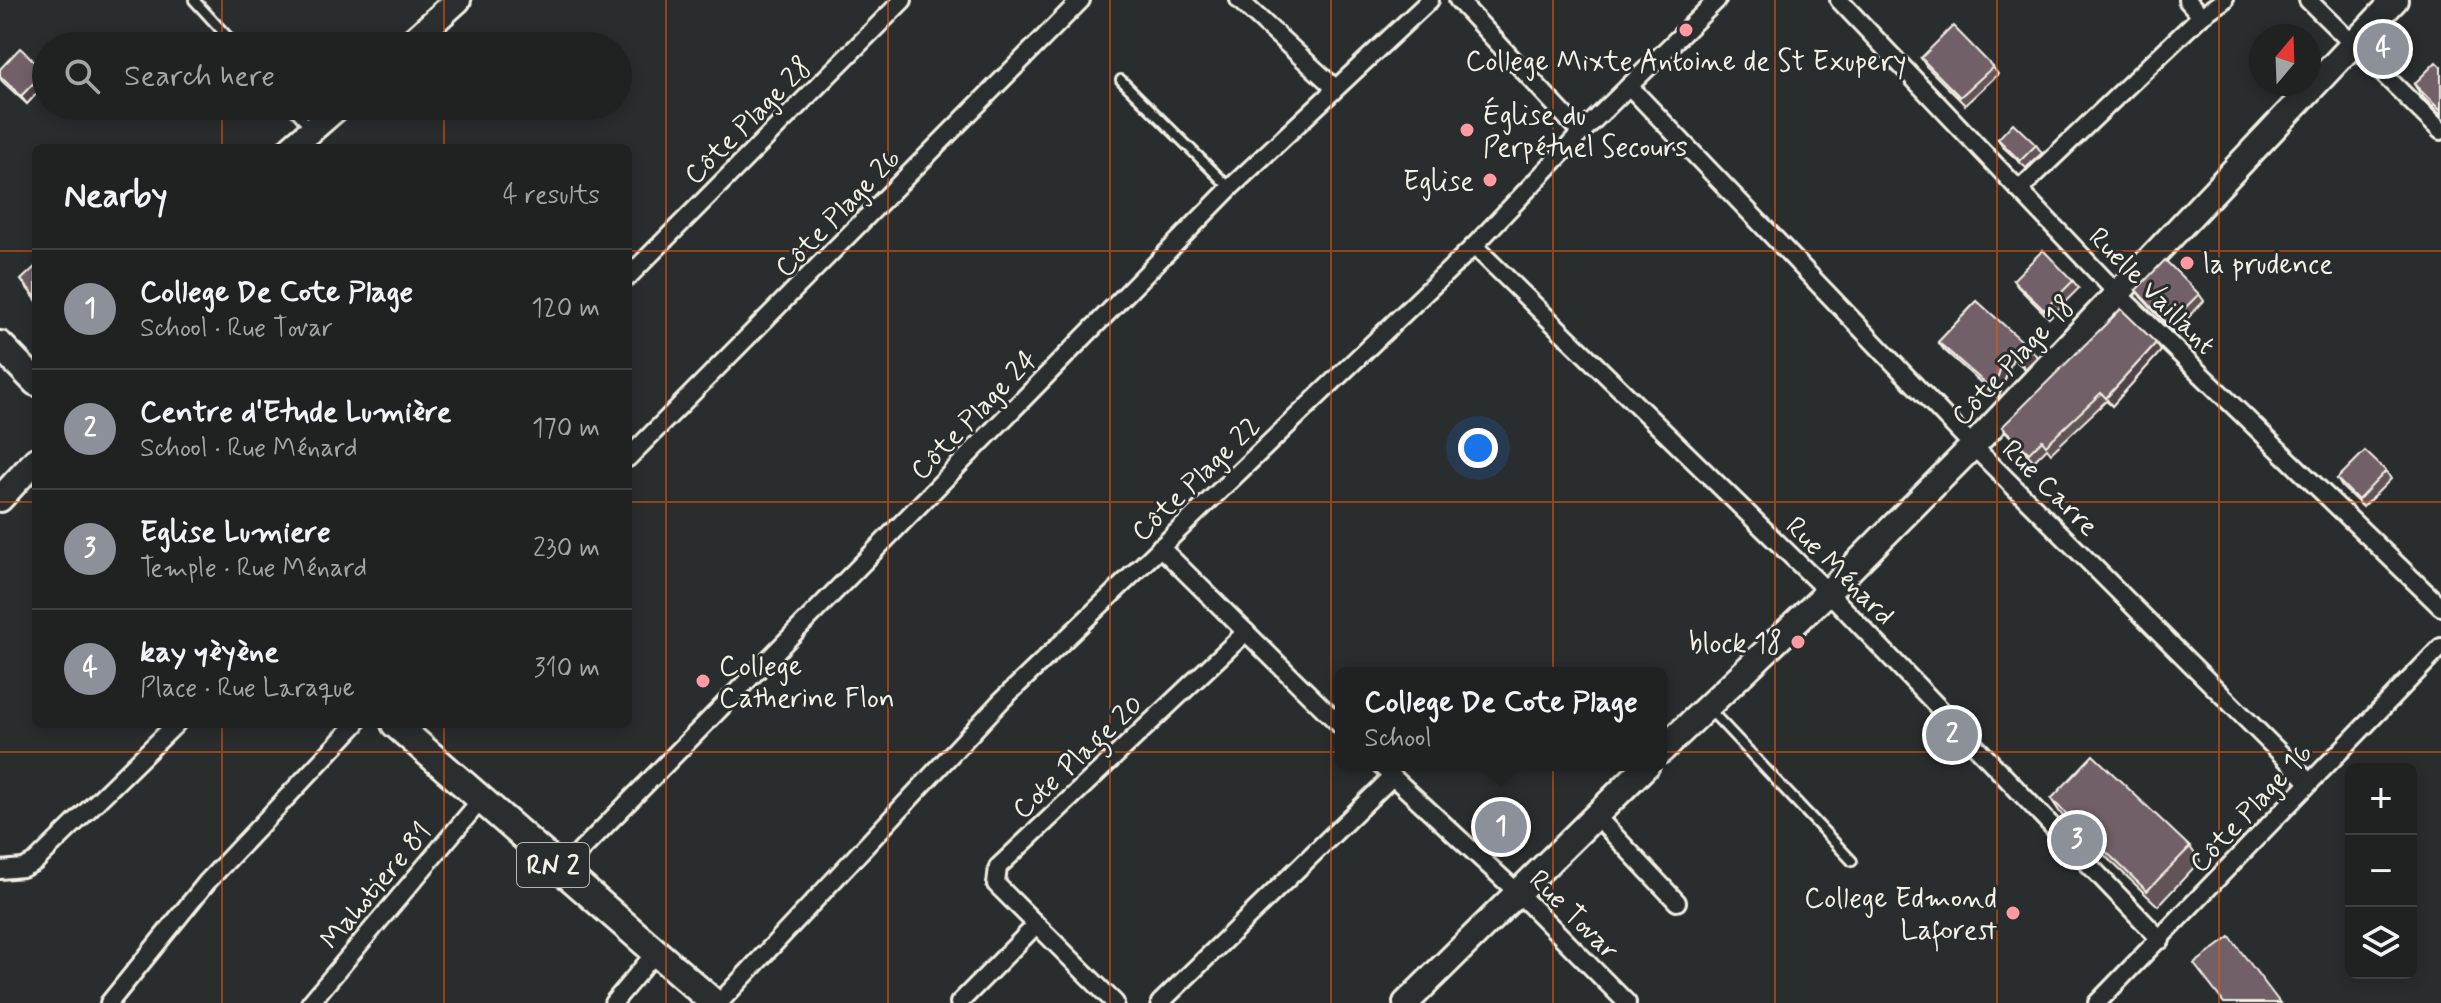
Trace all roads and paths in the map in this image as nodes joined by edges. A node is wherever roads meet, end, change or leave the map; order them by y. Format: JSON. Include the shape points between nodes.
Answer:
{"nodes":[{"id":1,"x":194,"y":0,"type":"edge"},
{"id":2,"x":903,"y":0,"type":"edge"},
{"id":3,"x":1081,"y":0,"type":"edge"},
{"id":4,"x":1239,"y":0,"type":"edge"},
{"id":5,"x":1430,"y":0,"type":"edge"},
{"id":6,"x":1458,"y":0,"type":"edge"},
{"id":7,"x":1717,"y":0,"type":"edge"},
{"id":8,"x":1839,"y":0,"type":"edge"},
{"id":9,"x":2187,"y":0,"type":"edge"},
{"id":10,"x":2224,"y":0,"type":"edge"},
{"id":11,"x":2308,"y":0,"type":"edge"},
{"id":12,"x":2395,"y":0,"type":"edge"},
{"id":13,"x":452,"y":2,"type":"edge"},
{"id":14,"x":2201,"y":16,"type":"junction"},
{"id":15,"x":223,"y":32,"type":"edge"},
{"id":16,"x":421,"y":32,"type":"edge"},
{"id":17,"x":2353,"y":45,"type":"junction"},
{"id":18,"x":1121,"y":80,"type":"dead end"},
{"id":19,"x":1629,"y":86,"type":"junction"},
{"id":20,"x":1334,"y":87,"type":"junction"},
{"id":21,"x":303,"y":120,"type":"edge"},
{"id":22,"x":323,"y":120,"type":"edge"},
{"id":23,"x":312,"y":130,"type":"junction"},
{"id":24,"x":2441,"y":131,"type":"edge"},
{"id":25,"x":1581,"y":133,"type":"junction"},
{"id":26,"x":296,"y":144,"type":"edge"},
{"id":27,"x":1230,"y":188,"type":"junction"},
{"id":28,"x":2019,"y":190,"type":"junction"},
{"id":29,"x":1474,"y":246,"type":"junction"},
{"id":30,"x":632,"y":273,"type":"edge"},
{"id":31,"x":2117,"y":293,"type":"junction"},
{"id":32,"x":0,"y":345,"type":"edge"},
{"id":33,"x":32,"y":371,"type":"edge"},
{"id":34,"x":1973,"y":446,"type":"junction"},
{"id":35,"x":632,"y":454,"type":"edge"},
{"id":36,"x":32,"y":464,"type":"edge"},
{"id":37,"x":0,"y":499,"type":"edge"},
{"id":38,"x":1160,"y":547,"type":"junction"},
{"id":39,"x":1828,"y":592,"type":"junction"},
{"id":40,"x":2441,"y":607,"type":"edge"},
{"id":41,"x":1246,"y":632,"type":"junction"},
{"id":42,"x":2441,"y":647,"type":"edge"},
{"id":43,"x":1706,"y":707,"type":"junction"},
{"id":44,"x":1335,"y":720,"type":"edge"},
{"id":45,"x":172,"y":728,"type":"edge"},
{"id":46,"x":352,"y":728,"type":"edge"},
{"id":47,"x":399,"y":728,"type":"edge"},
{"id":48,"x":1667,"y":745,"type":"edge"},
{"id":49,"x":1386,"y":771,"type":"edge"},
{"id":50,"x":1641,"y":771,"type":"edge"},
{"id":51,"x":2309,"y":782,"type":"junction"},
{"id":52,"x":480,"y":801,"type":"junction"},
{"id":53,"x":1595,"y":815,"type":"junction"},
{"id":54,"x":1852,"y":861,"type":"dead end"},
{"id":55,"x":0,"y":870,"type":"edge"},
{"id":56,"x":560,"y":872,"type":"junction"},
{"id":57,"x":1517,"y":892,"type":"junction"},
{"id":58,"x":1677,"y":902,"type":"dead end"},
{"id":59,"x":1036,"y":925,"type":"junction"},
{"id":60,"x":2161,"y":940,"type":"junction"},
{"id":61,"x":656,"y":952,"type":"junction"},
{"id":62,"x":109,"y":1003,"type":"edge"},
{"id":63,"x":310,"y":1003,"type":"edge"},
{"id":64,"x":613,"y":1003,"type":"edge"},
{"id":65,"x":716,"y":1003,"type":"edge"},
{"id":66,"x":959,"y":1003,"type":"edge"},
{"id":67,"x":1115,"y":1003,"type":"edge"},
{"id":68,"x":1160,"y":1003,"type":"edge"},
{"id":69,"x":1406,"y":1003,"type":"edge"},
{"id":70,"x":1627,"y":1003,"type":"edge"},
{"id":71,"x":2097,"y":1003,"type":"edge"}],
"edges":[{"from":1,"to":15,"type":"lane"},
{"from":2,"to":30,"type":"street","name":"Côte Plage 28"},
{"from":3,"to":35,"type":"street","name":"Côte Plage 26"},
{"from":4,"to":20,"type":"street"},
{"from":5,"to":20,"type":"street","name":"Côte Plage 24"},
{"from":6,"to":25,"type":"street"},
{"from":7,"to":19,"type":"street","name":"Côte Plage 22"},
{"from":8,"to":28,"type":"street","name":"Ruelle Vaillant"},
{"from":9,"to":14,"type":"street"},
{"from":10,"to":14,"type":"street"},
{"from":11,"to":17,"type":"street"},
{"from":12,"to":17,"type":"street","name":"Côte Plage 18"},
{"from":13,"to":16,"type":"street"},
{"from":14,"to":28,"type":"street"},
{"from":17,"to":24,"type":"street"},
{"from":17,"to":31,"type":"street","name":"Côte Plage 18"},
{"from":18,"to":27,"type":"lane"},
{"from":19,"to":25,"type":"street","name":"Côte Plage 22"},
{"from":19,"to":34,"type":"street","name":"Rue Carre"},
{"from":20,"to":27,"type":"street","name":"Côte Plage 24"},
{"from":21,"to":23,"type":"lane"},
{"from":22,"to":23,"type":"street"},
{"from":23,"to":26,"type":"street"},
{"from":25,"to":29,"type":"street","name":"Côte Plage 22"},
{"from":27,"to":56,"type":"street","name":"Côte Plage 24"},
{"from":28,"to":31,"type":"street","name":"Ruelle Vaillant"},
{"from":29,"to":38,"type":"street","name":"Côte Plage 22"},
{"from":29,"to":39,"type":"street","name":"Rue Ménard"},
{"from":31,"to":34,"type":"street","name":"Côte Plage 18"},
{"from":31,"to":40,"type":"street","name":"Ruelle Vaillant"},
{"from":32,"to":33,"type":"main road"},
{"from":34,"to":39,"type":"street","name":"Côte Plage 18"},
{"from":34,"to":51,"type":"street","name":"Rue Carre"},
{"from":36,"to":37,"type":"street"},
{"from":38,"to":41,"type":"street"},
{"from":38,"to":65,"type":"street","name":"Côte Plage 22","via":[[1001,701]]},
{"from":39,"to":43,"type":"street","name":"Côte Plage 18"},
{"from":39,"to":60,"type":"street","name":"Rue Ménard"},
{"from":41,"to":44,"type":"street"},
{"from":41,"to":59,"type":"street","name":"Cote Plage 20","via":[[998,867],[996,884]]},
{"from":42,"to":51,"type":"street","name":"Côte Plage 16"},
{"from":43,"to":48,"type":"street","name":"Côte Plage 18"},
{"from":43,"to":54,"type":"lane"},
{"from":45,"to":55,"type":"street","via":[[35,862]]},
{"from":46,"to":62,"type":"street","via":[[207,882]]},
{"from":47,"to":52,"type":"main road","number":"RN 2"},
{"from":49,"to":57,"type":"street","name":"Rue Tovar"},
{"from":49,"to":68,"type":"street"},
{"from":50,"to":53,"type":"street"},
{"from":51,"to":60,"type":"street","name":"Côte Plage 16"},
{"from":52,"to":56,"type":"main road","number":"RN 2"},
{"from":52,"to":63,"type":"street","name":"Mahotiere 81"},
{"from":53,"to":57,"type":"street"},
{"from":53,"to":58,"type":"street"},
{"from":56,"to":61,"type":"main road","number":"RN 2"},
{"from":57,"to":69,"type":"street"},
{"from":57,"to":70,"type":"street","name":"Rue Tovar"},
{"from":59,"to":66,"type":"street"},
{"from":59,"to":67,"type":"street","name":"Cote Plage 20"},
{"from":60,"to":71,"type":"street","name":"Côte Plage 16"},
{"from":61,"to":64,"type":"street"},
{"from":61,"to":65,"type":"main road","number":"RN 2"}]}
